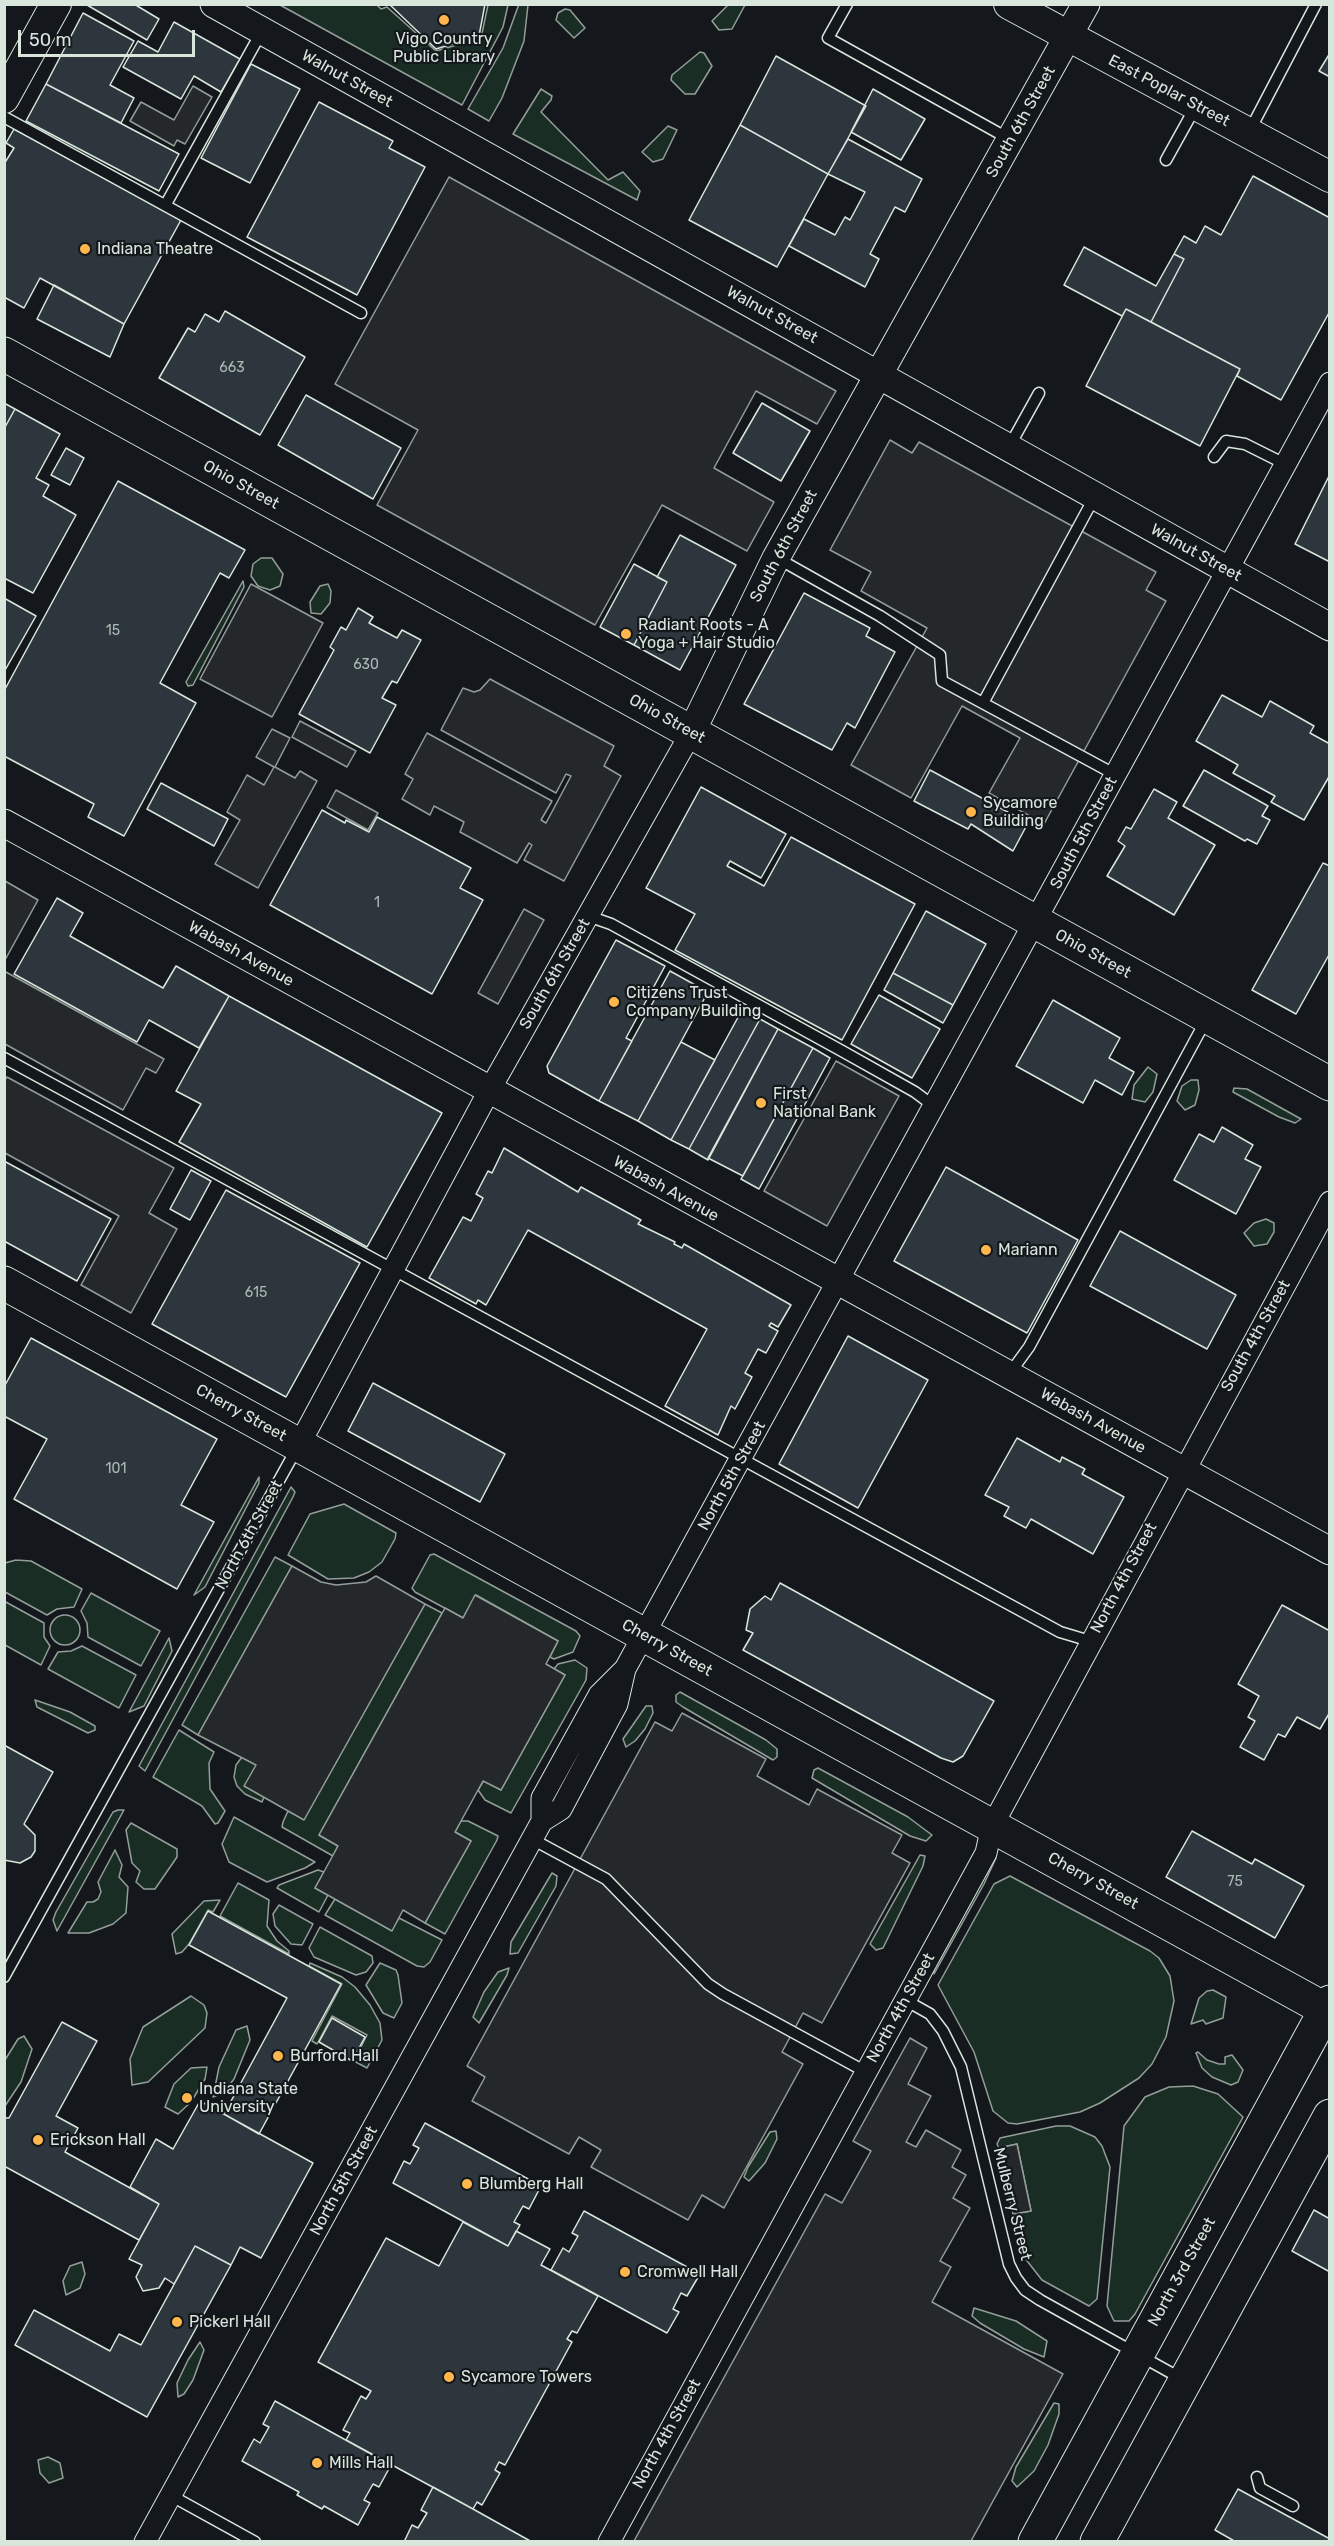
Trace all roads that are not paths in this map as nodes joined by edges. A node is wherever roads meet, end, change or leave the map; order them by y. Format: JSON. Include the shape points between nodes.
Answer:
{"nodes":[{"id":1,"x":56,"y":4,"type":"edge"},
{"id":2,"x":214,"y":4,"type":"edge"},
{"id":3,"x":847,"y":4,"type":"edge"},
{"id":4,"x":1009,"y":4,"type":"edge"},
{"id":5,"x":1086,"y":4,"type":"edge"},
{"id":6,"x":1316,"y":4,"type":"edge"},
{"id":7,"x":262,"y":32,"type":"junction"},
{"id":8,"x":1068,"y":38,"type":"junction"},
{"id":9,"x":4,"y":98,"type":"edge"},
{"id":10,"x":1196,"y":106,"type":"junction"},
{"id":11,"x":4,"y":117,"type":"edge"},
{"id":12,"x":1248,"y":133,"type":"junction"},
{"id":13,"x":1011,"y":140,"type":"junction"},
{"id":14,"x":1166,"y":160,"type":"dead end"},
{"id":15,"x":1329,"y":177,"type":"edge"},
{"id":16,"x":166,"y":204,"type":"junction"},
{"id":17,"x":361,"y":314,"type":"dead end"},
{"id":18,"x":4,"y":354,"type":"edge"},
{"id":19,"x":878,"y":373,"type":"junction"},
{"id":20,"x":1329,"y":383,"type":"edge"},
{"id":21,"x":1039,"y":393,"type":"dead end"},
{"id":22,"x":1009,"y":447,"type":"junction"},
{"id":23,"x":1214,"y":457,"type":"dead end"},
{"id":24,"x":1285,"y":464,"type":"junction"},
{"id":25,"x":1096,"y":496,"type":"junction"},
{"id":26,"x":776,"y":558,"type":"junction"},
{"id":27,"x":1225,"y":569,"type":"junction"},
{"id":28,"x":1329,"y":627,"type":"edge"},
{"id":29,"x":983,"y":703,"type":"junction"},
{"id":30,"x":691,"y":733,"type":"junction"},
{"id":31,"x":1116,"y":775,"type":"junction"},
{"id":32,"x":4,"y":823,"type":"edge"},
{"id":33,"x":588,"y":916,"type":"junction"},
{"id":34,"x":1036,"y":923,"type":"junction"},
{"id":35,"x":1208,"y":1017,"type":"junction"},
{"id":36,"x":4,"y":1058,"type":"edge"},
{"id":37,"x":1329,"y":1084,"type":"edge"},
{"id":38,"x":489,"y":1091,"type":"junction"},
{"id":39,"x":935,"y":1107,"type":"junction"},
{"id":40,"x":1329,"y":1202,"type":"edge"},
{"id":41,"x":393,"y":1269,"type":"junction"},
{"id":42,"x":839,"y":1282,"type":"junction"},
{"id":43,"x":4,"y":1283,"type":"edge"},
{"id":44,"x":1008,"y":1375,"type":"junction"},
{"id":45,"x":298,"y":1445,"type":"junction"},
{"id":46,"x":742,"y":1458,"type":"junction"},
{"id":47,"x":1182,"y":1470,"type":"junction"},
{"id":48,"x":1329,"y":1551,"type":"edge"},
{"id":49,"x":644,"y":1635,"type":"junction"},
{"id":50,"x":1090,"y":1641,"type":"junction"},
{"id":51,"x":992,"y":1826,"type":"junction"},
{"id":52,"x":537,"y":1830,"type":"junction"},
{"id":53,"x":4,"y":1977,"type":"edge"},
{"id":54,"x":905,"y":2000,"type":"junction"},
{"id":55,"x":1328,"y":2008,"type":"edge"},
{"id":56,"x":866,"y":2072,"type":"junction"},
{"id":57,"x":1329,"y":2116,"type":"edge"},
{"id":58,"x":1137,"y":2355,"type":"junction"},
{"id":59,"x":1185,"y":2381,"type":"junction"},
{"id":60,"x":1257,"y":2478,"type":"dead end"},
{"id":61,"x":170,"y":2495,"type":"junction"},
{"id":62,"x":1293,"y":2506,"type":"dead end"},
{"id":63,"x":145,"y":2541,"type":"edge"},
{"id":64,"x":255,"y":2541,"type":"edge"},
{"id":65,"x":609,"y":2541,"type":"edge"},
{"id":66,"x":1035,"y":2541,"type":"edge"},
{"id":67,"x":1097,"y":2541,"type":"edge"}],
"edges":[{"from":1,"to":9,"type":"main road"},
{"from":2,"to":7,"type":"street","name":"Walnut Street"},
{"from":3,"to":13,"type":"lane","via":[[828,38]]},
{"from":4,"to":8,"type":"main road","name":"East Poplar Street"},
{"from":5,"to":8,"type":"street","name":"South 6th Street"},
{"from":6,"to":12,"type":"lane"},
{"from":7,"to":16,"type":"lane"},
{"from":7,"to":19,"type":"street","name":"Walnut Street"},
{"from":8,"to":10,"type":"main road","name":"East Poplar Street"},
{"from":8,"to":13,"type":"street","name":"South 6th Street"},
{"from":10,"to":12,"type":"main road","name":"East Poplar Street"},
{"from":10,"to":14,"type":"lane"},
{"from":11,"to":16,"type":"lane"},
{"from":12,"to":15,"type":"main road","name":"East Poplar Street"},
{"from":13,"to":19,"type":"street","name":"South 6th Street"},
{"from":16,"to":17,"type":"lane"},
{"from":18,"to":30,"type":"main road","name":"Ohio Street"},
{"from":19,"to":22,"type":"street","name":"Walnut Street"},
{"from":19,"to":26,"type":"street","name":"South 6th Street"},
{"from":20,"to":24,"type":"street","name":"South 5th Street"},
{"from":21,"to":22,"type":"lane"},
{"from":22,"to":25,"type":"street","name":"Walnut Street"},
{"from":23,"to":24,"type":"lane","via":[[1226,441],[1245,444]]},
{"from":24,"to":27,"type":"street","name":"South 5th Street"},
{"from":25,"to":27,"type":"street","name":"Walnut Street"},
{"from":25,"to":29,"type":"lane"},
{"from":26,"to":29,"type":"lane","via":[[880,616],[940,655],[942,681]]},
{"from":26,"to":30,"type":"street","name":"South 6th Street"},
{"from":27,"to":28,"type":"street","name":"Walnut Street"},
{"from":27,"to":31,"type":"street","name":"South 5th Street"},
{"from":29,"to":31,"type":"lane"},
{"from":30,"to":33,"type":"street","name":"South 6th Street"},
{"from":30,"to":34,"type":"main road","name":"Ohio Street"},
{"from":31,"to":34,"type":"street","name":"South 5th Street"},
{"from":32,"to":38,"type":"street","name":"Wabash Avenue"},
{"from":33,"to":38,"type":"street","name":"South 6th Street"},
{"from":33,"to":39,"type":"lane","via":[[611,924],[915,1092]]},
{"from":34,"to":35,"type":"main road","name":"Ohio Street"},
{"from":34,"to":39,"type":"street","name":"South 5th Street"},
{"from":35,"to":37,"type":"main road","name":"Ohio Street"},
{"from":35,"to":44,"type":"lane","via":[[1029,1347]]},
{"from":36,"to":41,"type":"lane"},
{"from":38,"to":41,"type":"street","name":"North 6th Street"},
{"from":38,"to":42,"type":"street","name":"Wabash Avenue"},
{"from":39,"to":42,"type":"street","name":"South 5th Street"},
{"from":40,"to":47,"type":"street","name":"South 4th Street"},
{"from":41,"to":45,"type":"street","name":"North 6th Street"},
{"from":41,"to":46,"type":"lane"},
{"from":42,"to":44,"type":"street","name":"Wabash Avenue"},
{"from":42,"to":46,"type":"street","name":"North 5th Street"},
{"from":43,"to":45,"type":"main road","name":"Cherry Street"},
{"from":44,"to":47,"type":"street","name":"Wabash Avenue"},
{"from":45,"to":49,"type":"main road","name":"Cherry Street"},
{"from":45,"to":53,"type":"lane","name":"North 6th Street"},
{"from":46,"to":49,"type":"street","name":"North 5th Street"},
{"from":46,"to":50,"type":"lane","via":[[1060,1632]]},
{"from":47,"to":48,"type":"street","name":"Wabash Avenue"},
{"from":47,"to":50,"type":"street","name":"North 4th Street"},
{"from":49,"to":51,"type":"main road","name":"Cherry Street"},
{"from":49,"to":52,"type":"street","name":"North 5th Street","via":[[625,1669],[599,1695],[542,1798]]},
{"from":50,"to":51,"type":"street","name":"North 4th Street"},
{"from":51,"to":54,"type":"street","name":"North 4th Street","via":[[987,1853]]},
{"from":51,"to":55,"type":"main road","name":"Cherry Street"},
{"from":52,"to":56,"type":"lane","via":[[606,1879],[716,1989]]},
{"from":52,"to":61,"type":"street","name":"North 5th Street"},
{"from":54,"to":56,"type":"street","name":"North 4th Street"},
{"from":54,"to":58,"type":"lane","name":"Mulberry Street","via":[[930,2014],[944,2031],[958,2060],[1009,2264],[1016,2278],[1040,2300]]},
{"from":55,"to":58,"type":"main road","name":"North 3rd Street"},
{"from":56,"to":65,"type":"street","name":"North 4th Street"},
{"from":57,"to":59,"type":"main road"},
{"from":58,"to":59,"type":"lane","name":"Mulberry Street"},
{"from":58,"to":66,"type":"main road","name":"North 3rd Street"},
{"from":59,"to":67,"type":"main road"},
{"from":60,"to":62,"type":"lane","via":[[1260,2488]]},
{"from":61,"to":63,"type":"street","name":"North 5th Street"},
{"from":61,"to":64,"type":"lane"}]}
